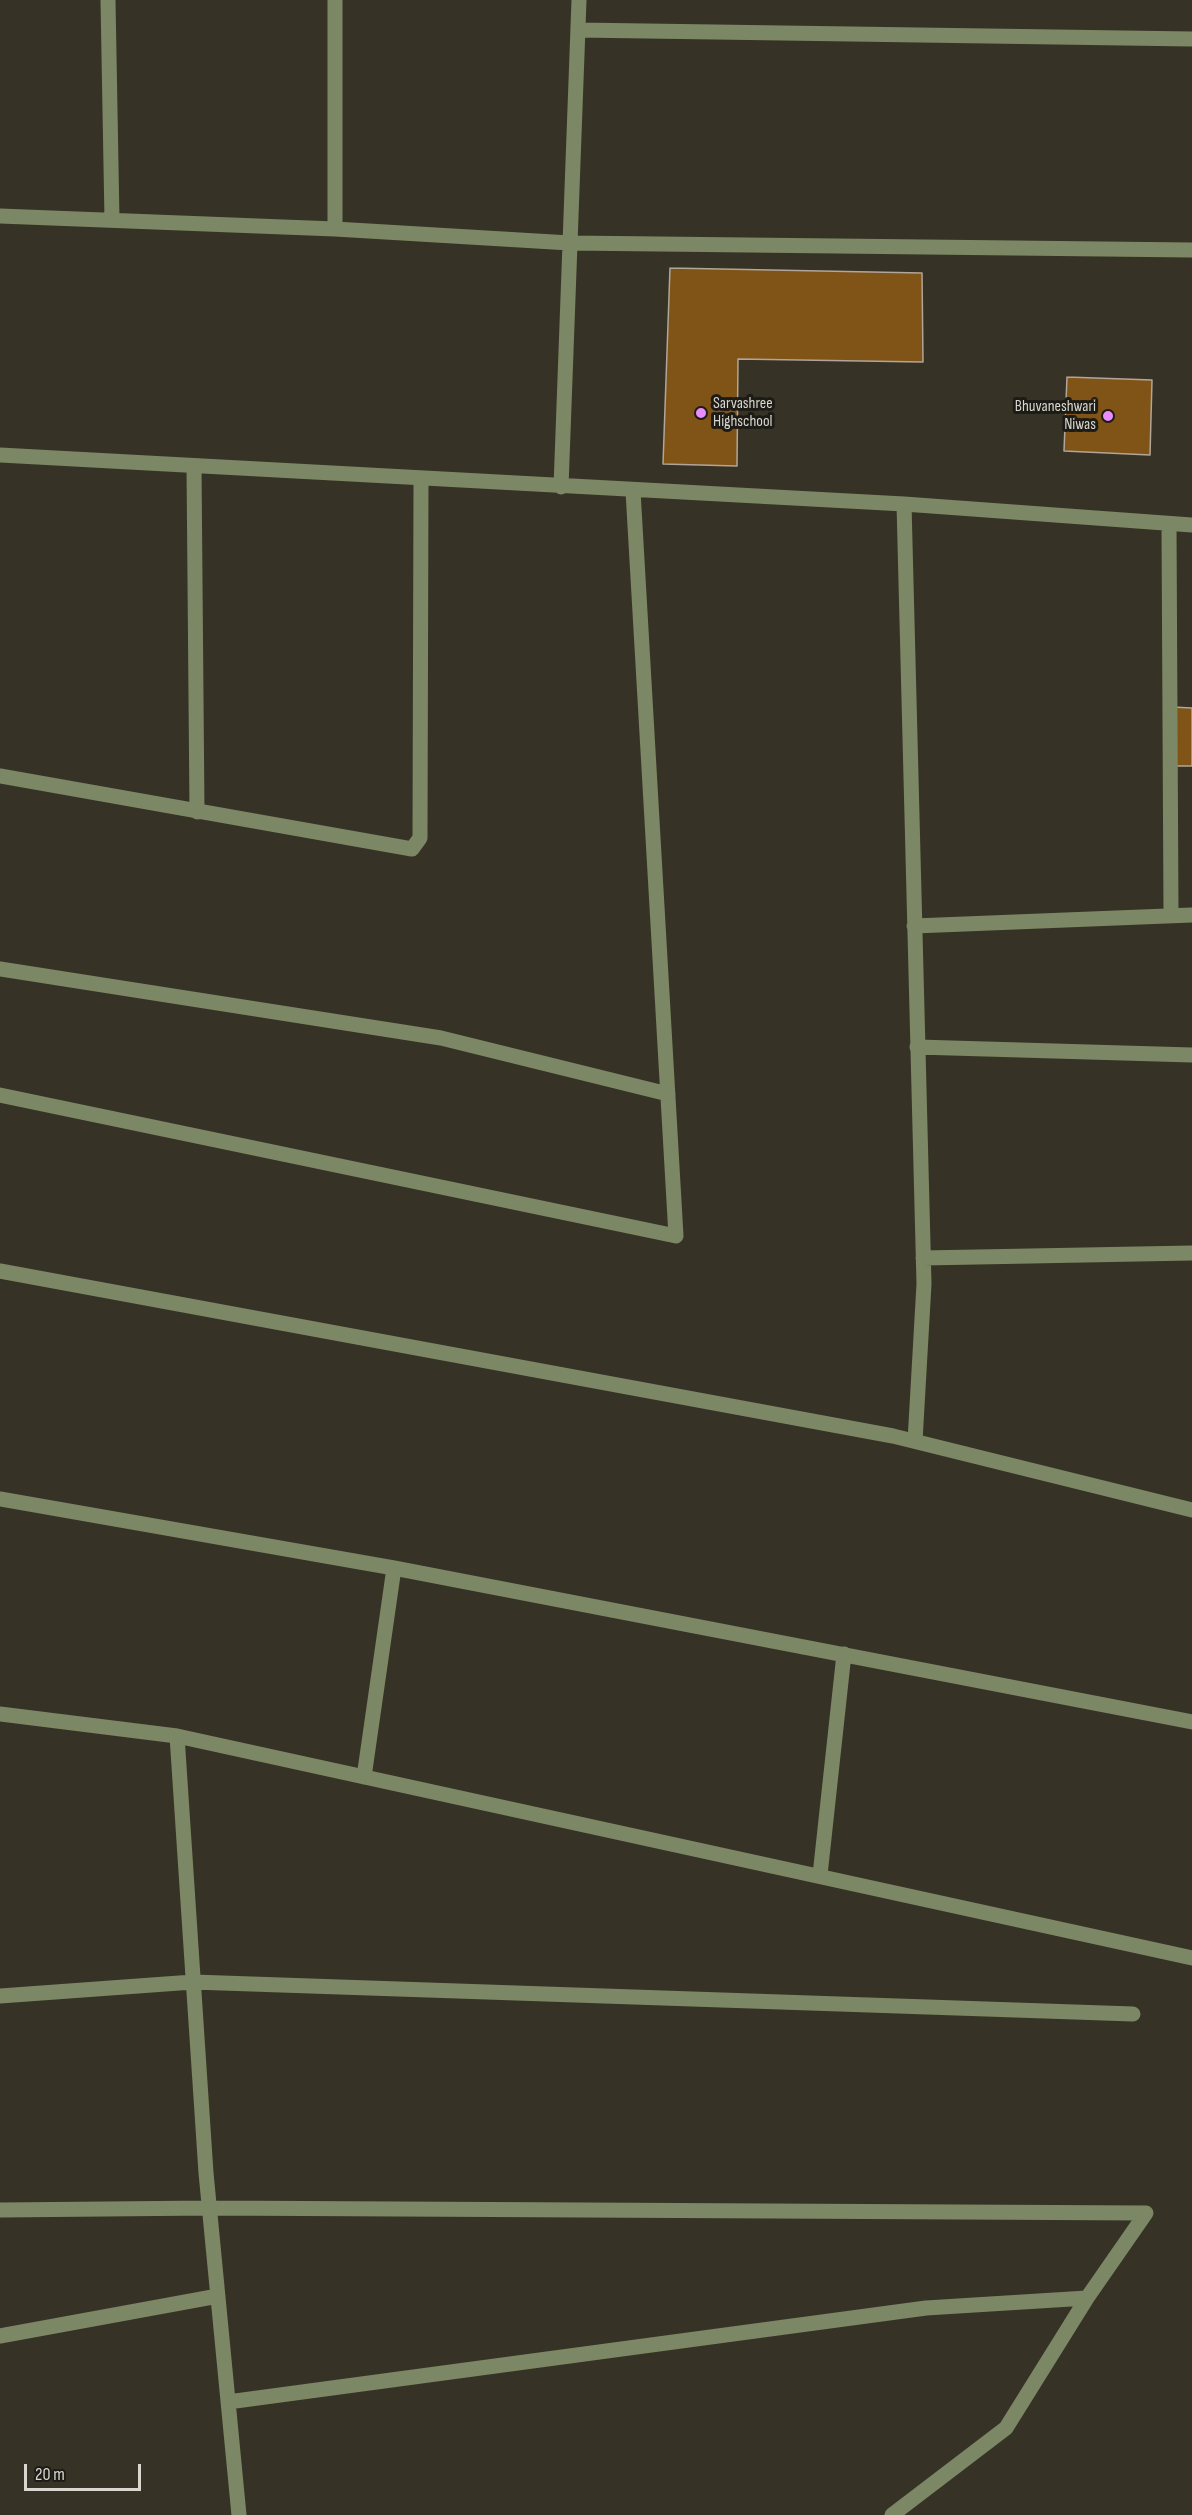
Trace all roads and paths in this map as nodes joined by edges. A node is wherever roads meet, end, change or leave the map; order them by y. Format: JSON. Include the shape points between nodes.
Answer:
{"nodes":[{"id":1,"x":108,"y":0,"type":"edge"},
{"id":2,"x":335,"y":0,"type":"edge"},
{"id":3,"x":579,"y":0,"type":"edge"},
{"id":4,"x":578,"y":30,"type":"junction"},
{"id":5,"x":1192,"y":39,"type":"edge"},
{"id":6,"x":0,"y":216,"type":"edge"},
{"id":7,"x":112,"y":220,"type":"junction"},
{"id":8,"x":335,"y":229,"type":"junction"},
{"id":9,"x":570,"y":243,"type":"junction"},
{"id":10,"x":1192,"y":250,"type":"edge"},
{"id":11,"x":0,"y":455,"type":"edge"},
{"id":12,"x":194,"y":466,"type":"junction"},
{"id":13,"x":421,"y":480,"type":"junction"},
{"id":14,"x":561,"y":487,"type":"junction"},
{"id":15,"x":633,"y":491,"type":"junction"},
{"id":16,"x":904,"y":504,"type":"junction"},
{"id":17,"x":1169,"y":525,"type":"junction"},
{"id":18,"x":1192,"y":525,"type":"edge"},
{"id":19,"x":0,"y":776,"type":"edge"},
{"id":20,"x":197,"y":812,"type":"junction"},
{"id":21,"x":1171,"y":915,"type":"junction"},
{"id":22,"x":1192,"y":915,"type":"edge"},
{"id":23,"x":914,"y":926,"type":"junction"},
{"id":24,"x":0,"y":969,"type":"edge"},
{"id":25,"x":917,"y":1047,"type":"junction"},
{"id":26,"x":1192,"y":1055,"type":"edge"},
{"id":27,"x":668,"y":1094,"type":"junction"},
{"id":28,"x":0,"y":1095,"type":"edge"},
{"id":29,"x":1192,"y":1253,"type":"edge"},
{"id":30,"x":923,"y":1258,"type":"junction"},
{"id":31,"x":0,"y":1271,"type":"edge"},
{"id":32,"x":915,"y":1441,"type":"junction"},
{"id":33,"x":0,"y":1499,"type":"edge"},
{"id":34,"x":1192,"y":1510,"type":"edge"},
{"id":35,"x":394,"y":1568,"type":"junction"},
{"id":36,"x":844,"y":1654,"type":"junction"},
{"id":37,"x":0,"y":1714,"type":"edge"},
{"id":38,"x":1192,"y":1722,"type":"edge"},
{"id":39,"x":177,"y":1736,"type":"junction"},
{"id":40,"x":364,"y":1776,"type":"junction"},
{"id":41,"x":820,"y":1875,"type":"junction"},
{"id":42,"x":1192,"y":1958,"type":"edge"},
{"id":43,"x":194,"y":1982,"type":"junction"},
{"id":44,"x":0,"y":1995,"type":"edge"},
{"id":45,"x":1133,"y":2014,"type":"dead end"},
{"id":46,"x":210,"y":2208,"type":"junction"},
{"id":47,"x":0,"y":2210,"type":"edge"},
{"id":48,"x":218,"y":2296,"type":"junction"},
{"id":49,"x":1087,"y":2298,"type":"junction"},
{"id":50,"x":0,"y":2336,"type":"edge"},
{"id":51,"x":228,"y":2402,"type":"junction"},
{"id":52,"x":239,"y":2515,"type":"edge"},
{"id":53,"x":892,"y":2515,"type":"edge"}],
"edges":[{"from":1,"to":7,"type":"street"},
{"from":2,"to":8,"type":"street"},
{"from":3,"to":4,"type":"street"},
{"from":4,"to":5,"type":"street"},
{"from":4,"to":9,"type":"street"},
{"from":6,"to":7,"type":"street"},
{"from":7,"to":8,"type":"street"},
{"from":8,"to":9,"type":"street"},
{"from":9,"to":10,"type":"street"},
{"from":9,"to":14,"type":"street"},
{"from":11,"to":12,"type":"street"},
{"from":12,"to":13,"type":"street"},
{"from":12,"to":20,"type":"street"},
{"from":13,"to":14,"type":"street"},
{"from":13,"to":20,"type":"street","via":[[420,838],[412,849],[401,848]]},
{"from":14,"to":15,"type":"street"},
{"from":15,"to":16,"type":"street"},
{"from":15,"to":27,"type":"street"},
{"from":16,"to":17,"type":"street"},
{"from":16,"to":23,"type":"street"},
{"from":17,"to":18,"type":"street"},
{"from":17,"to":21,"type":"street"},
{"from":19,"to":20,"type":"street"},
{"from":21,"to":22,"type":"street"},
{"from":21,"to":23,"type":"street"},
{"from":23,"to":25,"type":"street"},
{"from":24,"to":27,"type":"street","via":[[441,1038]]},
{"from":25,"to":26,"type":"street"},
{"from":25,"to":30,"type":"street"},
{"from":27,"to":28,"type":"street","via":[[676,1236]]},
{"from":29,"to":30,"type":"street"},
{"from":30,"to":32,"type":"street"},
{"from":31,"to":32,"type":"street"},
{"from":32,"to":34,"type":"street"},
{"from":33,"to":35,"type":"street"},
{"from":35,"to":36,"type":"street"},
{"from":35,"to":40,"type":"street"},
{"from":36,"to":38,"type":"street"},
{"from":36,"to":41,"type":"street"},
{"from":37,"to":39,"type":"street"},
{"from":39,"to":40,"type":"street"},
{"from":39,"to":43,"type":"street"},
{"from":40,"to":41,"type":"street"},
{"from":41,"to":42,"type":"street"},
{"from":43,"to":44,"type":"street"},
{"from":43,"to":45,"type":"street"},
{"from":43,"to":46,"type":"street"},
{"from":46,"to":47,"type":"street"},
{"from":46,"to":48,"type":"street"},
{"from":46,"to":49,"type":"street","via":[[1146,2212]]},
{"from":48,"to":50,"type":"street"},
{"from":48,"to":51,"type":"street"},
{"from":49,"to":51,"type":"street","via":[[926,2308]]},
{"from":49,"to":53,"type":"street","via":[[1006,2428]]},
{"from":51,"to":52,"type":"street"}]}
